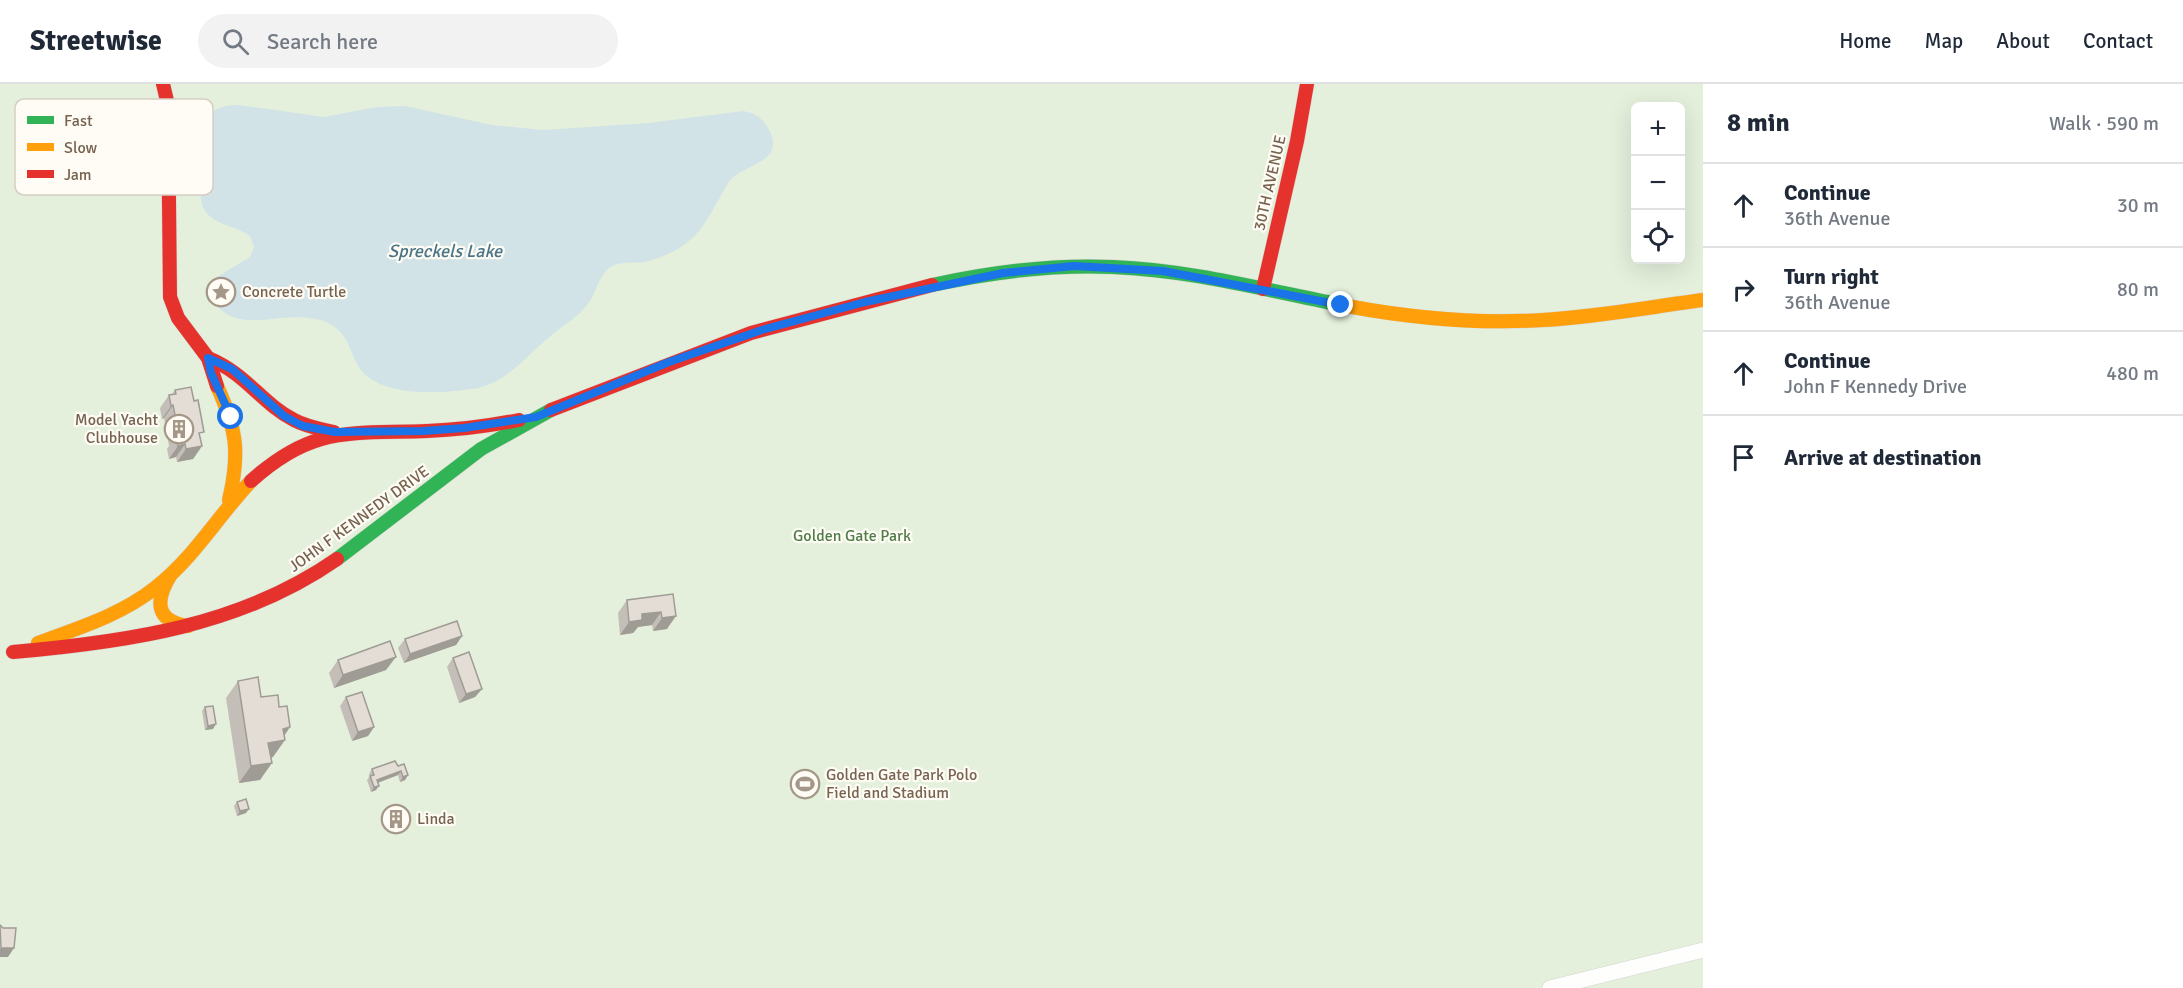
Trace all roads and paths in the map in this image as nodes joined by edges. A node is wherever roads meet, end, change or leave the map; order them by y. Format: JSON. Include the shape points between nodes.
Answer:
{"nodes":[{"id":1,"x":163,"y":84,"type":"edge"},
{"id":2,"x":1307,"y":84,"type":"edge"},
{"id":3,"x":167,"y":99,"type":"edge"},
{"id":4,"x":169,"y":195,"type":"edge"},
{"id":5,"x":1263,"y":289,"type":"junction"},
{"id":6,"x":1703,"y":300,"type":"edge"},
{"id":7,"x":208,"y":358,"type":"junction"},
{"id":8,"x":536,"y":417,"type":"junction"},
{"id":9,"x":358,"y":432,"type":"junction"},
{"id":10,"x":226,"y":507,"type":"junction"},
{"id":11,"x":171,"y":574,"type":"junction"},
{"id":12,"x":189,"y":626,"type":"junction"},
{"id":13,"x":6,"y":654,"type":"edge"},
{"id":14,"x":1703,"y":950,"type":"edge"},
{"id":15,"x":1550,"y":988,"type":"edge"}],
"edges":[{"from":1,"to":3,"type":"street"},
{"from":2,"to":5,"type":"street","name":"30TH AVENUE"},
{"from":4,"to":7,"type":"street","via":[[170,297],[178,318]]},
{"from":5,"to":6,"type":"street","name":"JOHN F KENNEDY DRIVE","via":[[1375,311],[1508,321],[1578,317]]},
{"from":5,"to":8,"type":"street","name":"JOHN F KENNEDY DRIVE","via":[[1163,271],[1107,266],[1056,266],[983,277],[830,310],[762,330],[669,362]]},
{"from":7,"to":9,"type":"street","via":[[232,369],[284,416],[303,426]]},
{"from":7,"to":10,"type":"street","via":[[227,404],[236,445],[236,475]]},
{"from":8,"to":9,"type":"street","name":"JOHN F KENNEDY DRIVE","via":[[444,430]]},
{"from":8,"to":12,"type":"street","name":"JOHN F KENNEDY DRIVE","via":[[477,452],[300,583],[247,608]]},
{"from":9,"to":10,"type":"street","name":"JOHN F KENNEDY DRIVE","via":[[322,437],[289,452],[249,482]]},
{"from":10,"to":11,"type":"street","name":"JOHN F KENNEDY DRIVE"},
{"from":11,"to":12,"type":"street","via":[[160,596],[161,610],[171,622]]},
{"from":11,"to":13,"type":"street","name":"JOHN F KENNEDY DRIVE","via":[[114,613]]},
{"from":12,"to":13,"type":"street","name":"JOHN F KENNEDY DRIVE","via":[[74,647]]},
{"from":14,"to":15,"type":"street"}]}
